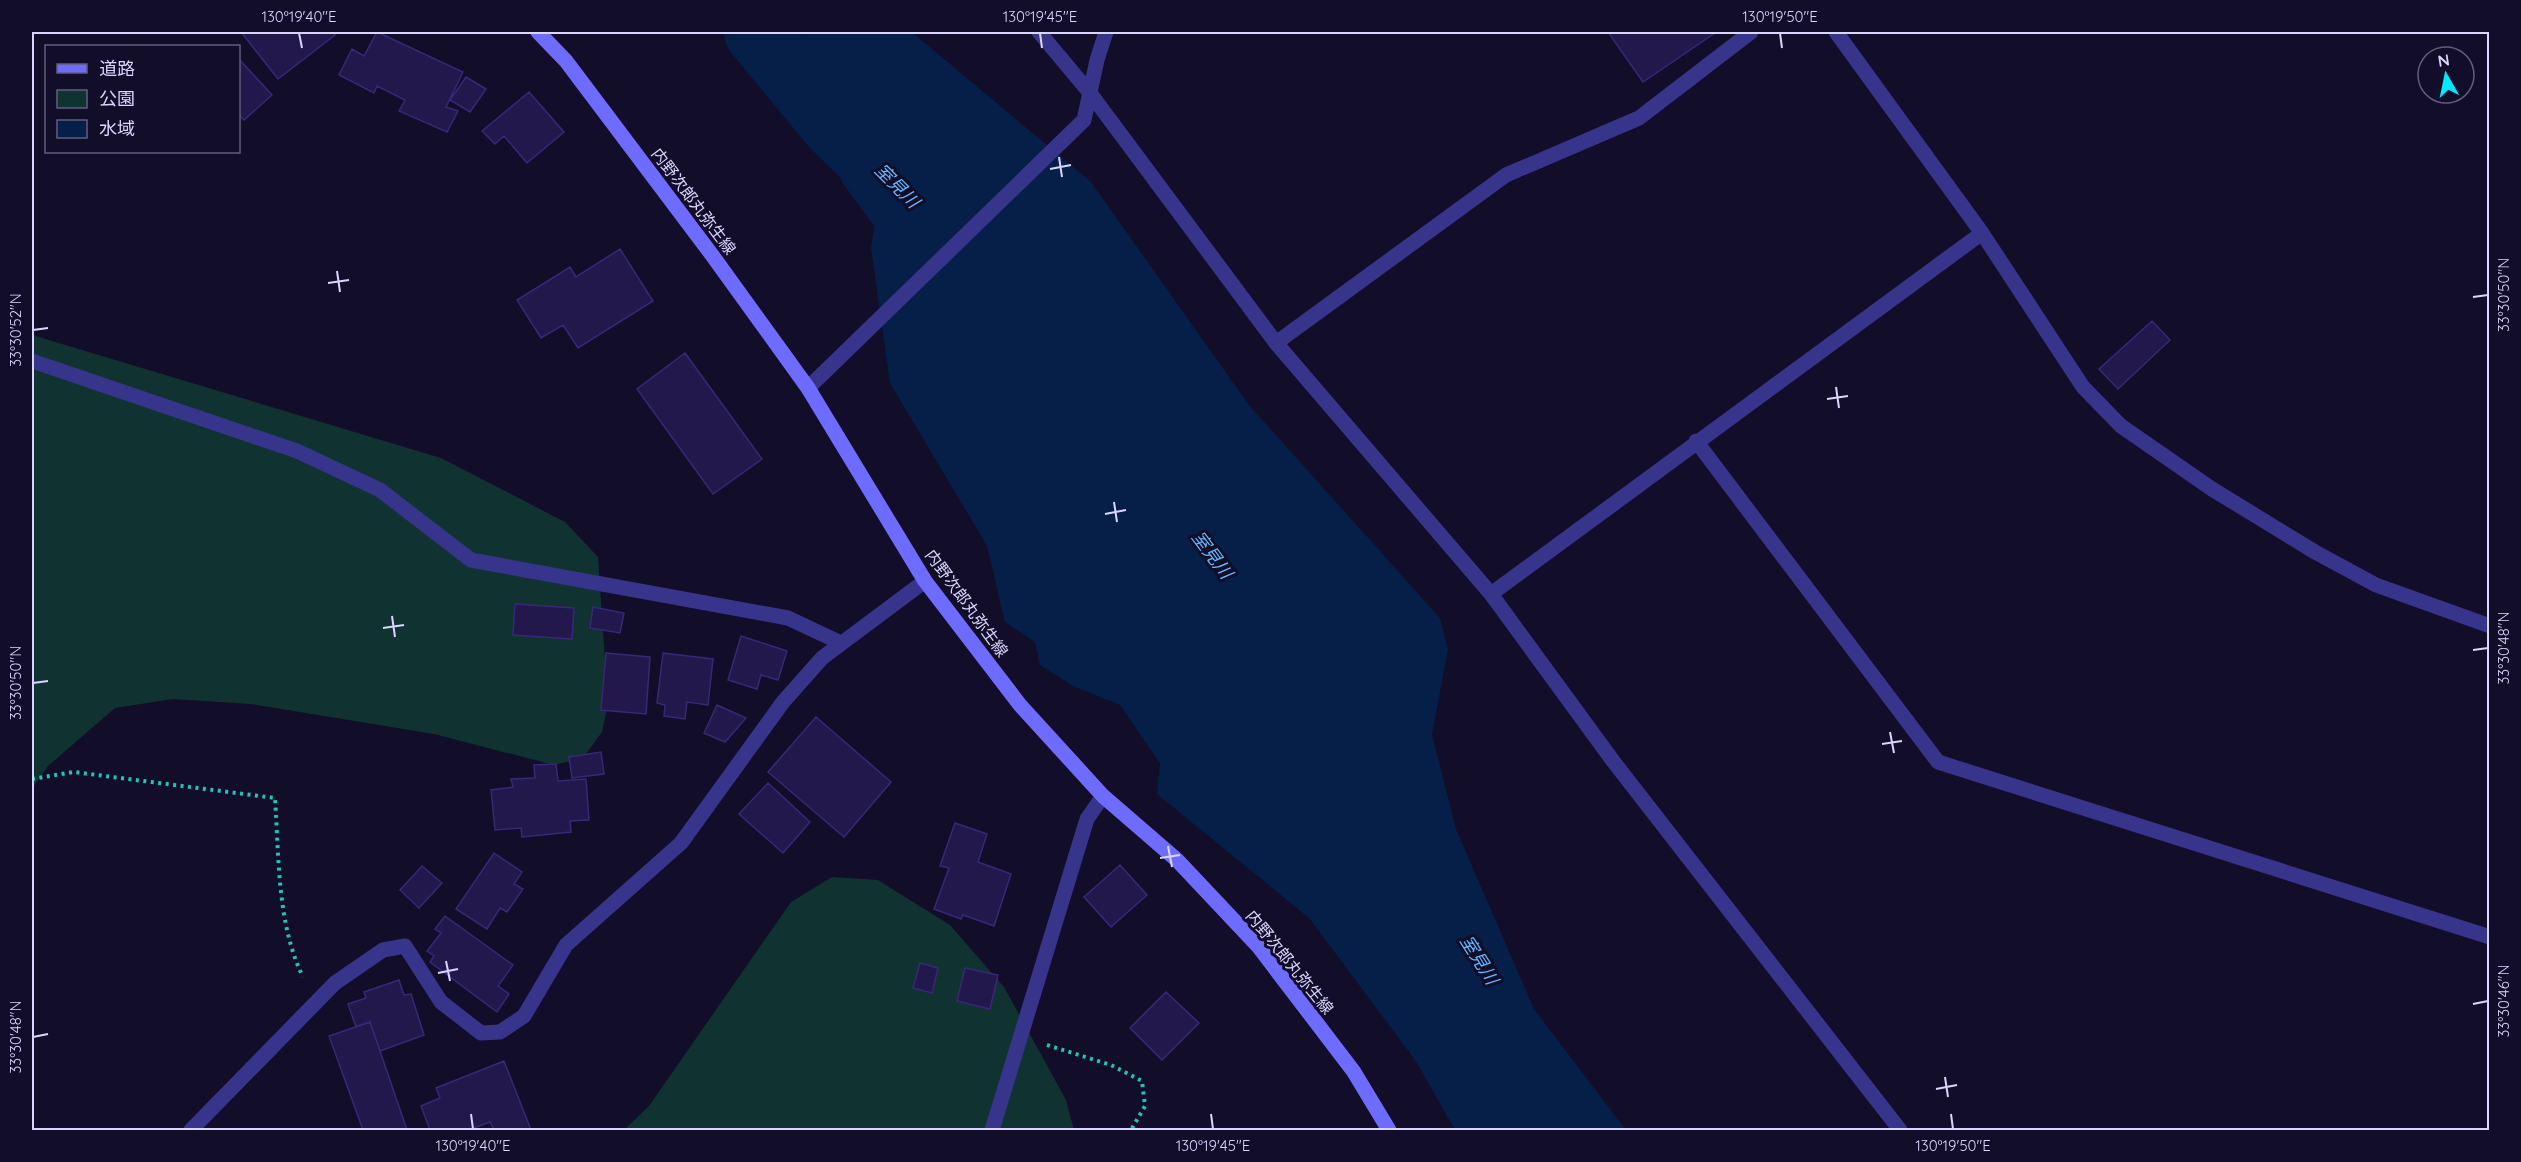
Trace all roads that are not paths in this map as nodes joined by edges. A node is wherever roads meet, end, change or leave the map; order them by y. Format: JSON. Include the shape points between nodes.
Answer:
{"nodes":[{"id":1,"x":538,"y":32,"type":"edge"},
{"id":2,"x":1039,"y":32,"type":"edge"},
{"id":3,"x":1106,"y":32,"type":"edge"},
{"id":4,"x":1751,"y":32,"type":"edge"},
{"id":5,"x":1836,"y":32,"type":"edge"},
{"id":6,"x":1090,"y":93,"type":"junction"},
{"id":7,"x":1982,"y":233,"type":"junction"},
{"id":8,"x":1276,"y":343,"type":"junction"},
{"id":9,"x":32,"y":361,"type":"edge"},
{"id":10,"x":808,"y":388,"type":"junction"},
{"id":11,"x":1696,"y":441,"type":"junction"},
{"id":12,"x":925,"y":581,"type":"junction"},
{"id":13,"x":1491,"y":594,"type":"junction"},
{"id":14,"x":2490,"y":626,"type":"edge"},
{"id":15,"x":841,"y":643,"type":"junction"},
{"id":16,"x":1103,"y":796,"type":"junction"},
{"id":17,"x":2490,"y":937,"type":"edge"},
{"id":18,"x":191,"y":1131,"type":"edge"},
{"id":19,"x":992,"y":1131,"type":"edge"},
{"id":20,"x":1389,"y":1131,"type":"edge"},
{"id":21,"x":1900,"y":1131,"type":"edge"}],
"edges":[{"from":1,"to":10,"type":"main road","name":"内野次郎丸弥生線","via":[[566,61]]},
{"from":2,"to":6,"type":"street"},
{"from":3,"to":6,"type":"street"},
{"from":4,"to":8,"type":"street","via":[[1639,118],[1506,174]]},
{"from":5,"to":7,"type":"street"},
{"from":6,"to":8,"type":"street"},
{"from":6,"to":10,"type":"street","via":[[1084,120]]},
{"from":7,"to":11,"type":"street"},
{"from":7,"to":14,"type":"street","via":[[2083,387],[2121,426],[2212,489],[2315,552],[2376,585]]},
{"from":8,"to":13,"type":"street"},
{"from":9,"to":15,"type":"street","via":[[297,451],[380,490],[471,560],[788,618]]},
{"from":10,"to":12,"type":"main road","name":"内野次郎丸弥生線"},
{"from":11,"to":13,"type":"street"},
{"from":11,"to":17,"type":"street","via":[[1938,762]]},
{"from":12,"to":15,"type":"street"},
{"from":12,"to":16,"type":"main road","name":"内野次郎丸弥生線","via":[[1020,705]]},
{"from":13,"to":21,"type":"street","via":[[1613,761]]},
{"from":15,"to":18,"type":"street","via":[[822,658],[783,702],[681,843],[566,945],[524,1016],[500,1032],[481,1033],[441,1002],[405,946],[384,950],[335,983]]},
{"from":16,"to":19,"type":"street","via":[[1087,819]]},
{"from":16,"to":20,"type":"main road","name":"内野次郎丸弥生線","via":[[1177,860],[1258,946],[1354,1072]]}]}
